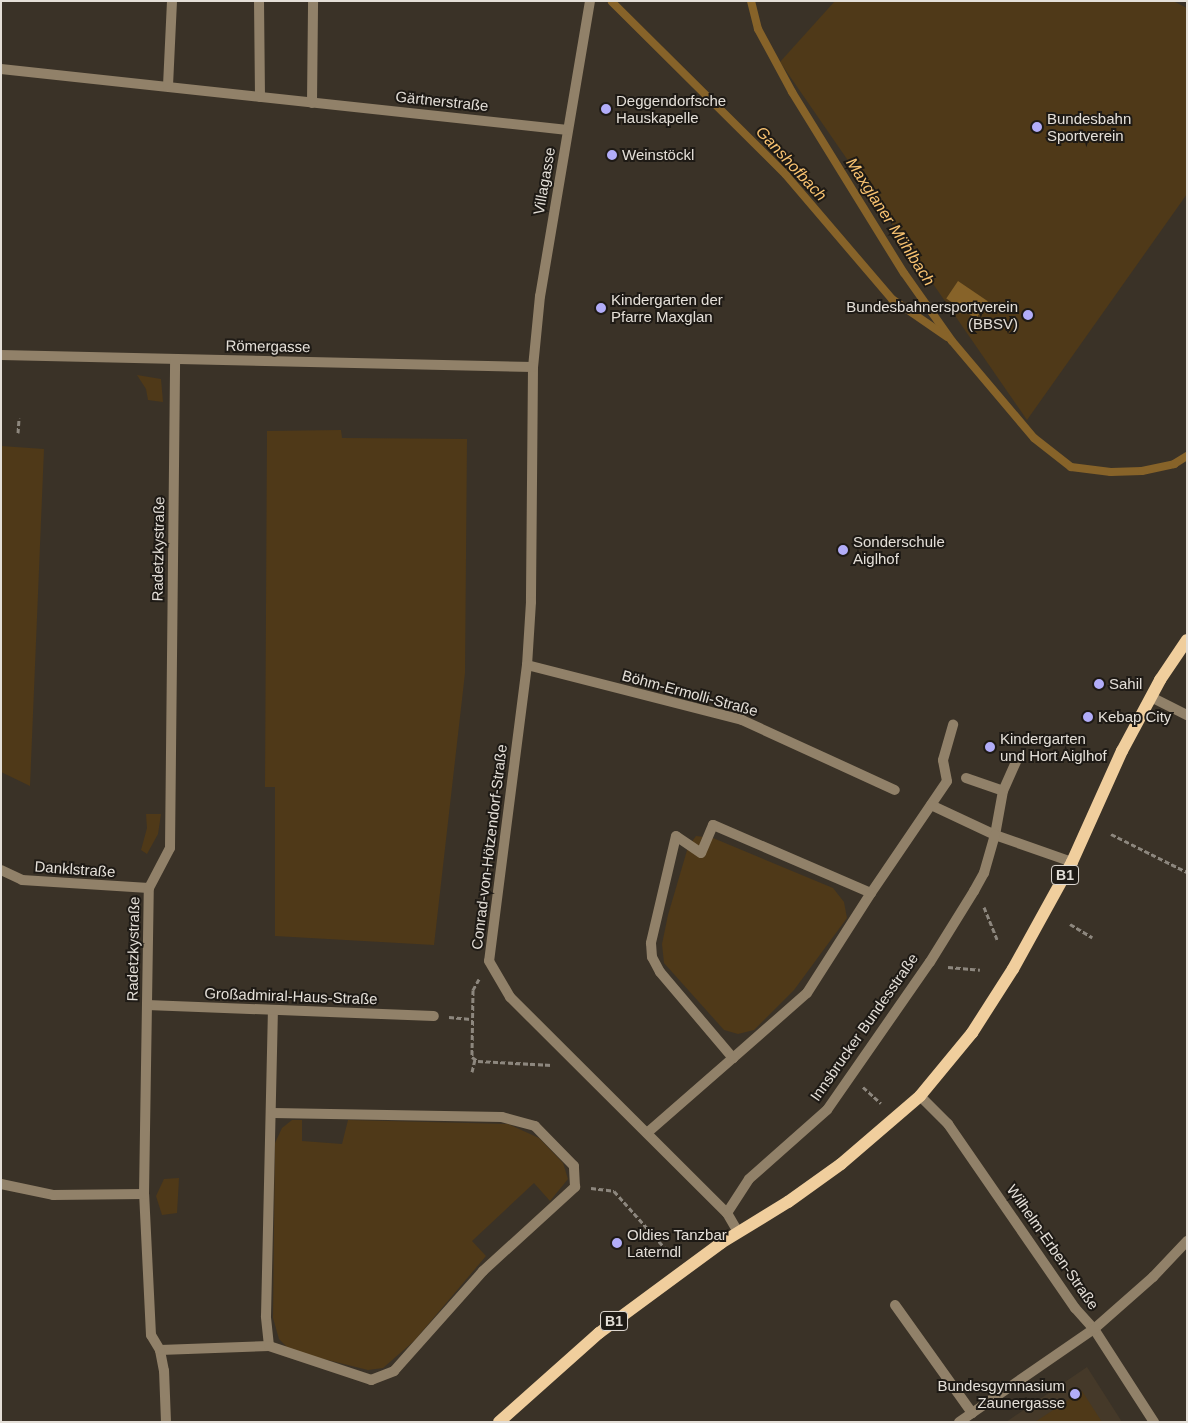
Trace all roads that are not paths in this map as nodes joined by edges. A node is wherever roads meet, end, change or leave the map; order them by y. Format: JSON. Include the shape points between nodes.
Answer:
{"nodes":[{"id":1,"x":172,"y":1,"type":"edge"},
{"id":2,"x":259,"y":1,"type":"edge"},
{"id":3,"x":313,"y":1,"type":"edge"},
{"id":4,"x":590,"y":1,"type":"edge"},
{"id":5,"x":1,"y":69,"type":"edge"},
{"id":6,"x":168,"y":86,"type":"junction"},
{"id":7,"x":260,"y":97,"type":"junction"},
{"id":8,"x":312,"y":102,"type":"junction"},
{"id":9,"x":568,"y":130,"type":"junction"},
{"id":10,"x":1,"y":356,"type":"edge"},
{"id":11,"x":176,"y":359,"type":"junction"},
{"id":12,"x":533,"y":367,"type":"junction"},
{"id":13,"x":1187,"y":640,"type":"edge"},
{"id":14,"x":527,"y":665,"type":"junction"},
{"id":15,"x":1151,"y":697,"type":"junction"},
{"id":16,"x":1187,"y":715,"type":"edge"},
{"id":17,"x":953,"y":724,"type":"dead end"},
{"id":18,"x":1018,"y":758,"type":"dead end"},
{"id":19,"x":966,"y":778,"type":"dead end"},
{"id":20,"x":895,"y":790,"type":"dead end"},
{"id":21,"x":1003,"y":790,"type":"junction"},
{"id":22,"x":931,"y":805,"type":"junction"},
{"id":23,"x":995,"y":835,"type":"junction"},
{"id":24,"x":1072,"y":862,"type":"junction"},
{"id":25,"x":1,"y":870,"type":"edge"},
{"id":26,"x":149,"y":888,"type":"junction"},
{"id":27,"x":872,"y":893,"type":"junction"},
{"id":28,"x":147,"y":1005,"type":"junction"},
{"id":29,"x":273,"y":1010,"type":"junction"},
{"id":30,"x":434,"y":1016,"type":"dead end"},
{"id":31,"x":733,"y":1058,"type":"junction"},
{"id":32,"x":920,"y":1096,"type":"junction"},
{"id":33,"x":273,"y":1113,"type":"junction"},
{"id":34,"x":648,"y":1133,"type":"junction"},
{"id":35,"x":1,"y":1184,"type":"edge"},
{"id":36,"x":144,"y":1194,"type":"junction"},
{"id":37,"x":727,"y":1213,"type":"junction"},
{"id":38,"x":738,"y":1232,"type":"junction"},
{"id":39,"x":1187,"y":1240,"type":"edge"},
{"id":40,"x":895,"y":1305,"type":"dead end"},
{"id":41,"x":1094,"y":1329,"type":"junction"},
{"id":42,"x":269,"y":1346,"type":"junction"},
{"id":43,"x":160,"y":1350,"type":"junction"},
{"id":44,"x":972,"y":1413,"type":"junction"},
{"id":45,"x":166,"y":1422,"type":"edge"},
{"id":46,"x":499,"y":1422,"type":"edge"},
{"id":47,"x":959,"y":1422,"type":"edge"},
{"id":48,"x":1154,"y":1422,"type":"edge"}],
"edges":[{"from":1,"to":6,"type":"street"},
{"from":2,"to":7,"type":"street"},
{"from":3,"to":8,"type":"street"},
{"from":4,"to":9,"type":"street","name":"Villagasse"},
{"from":5,"to":6,"type":"street","name":"Gärtnerstraße"},
{"from":6,"to":7,"type":"street","name":"Gärtnerstraße"},
{"from":7,"to":8,"type":"street","name":"Gärtnerstraße"},
{"from":8,"to":9,"type":"street","name":"Gärtnerstraße"},
{"from":9,"to":12,"type":"street","name":"Villagasse","via":[[540,296]]},
{"from":10,"to":11,"type":"street","name":"Römergasse"},
{"from":11,"to":12,"type":"street","name":"Römergasse"},
{"from":11,"to":26,"type":"street","name":"Radetzkystraße","via":[[170,848]]},
{"from":12,"to":14,"type":"street","name":"Conrad-von-Hötzendorf-Straße","via":[[531,602]]},
{"from":13,"to":15,"type":"main road","number":"B1"},
{"from":14,"to":20,"type":"street","name":"Böhm-Ermolli-Straße","via":[[742,720]]},
{"from":14,"to":34,"type":"street","name":"Conrad-von-Hötzendorf-Straße","via":[[490,961],[510,997]]},
{"from":15,"to":16,"type":"street"},
{"from":15,"to":24,"type":"main road","number":"B1","via":[[1122,751]]},
{"from":17,"to":22,"type":"street","via":[[943,760],[947,781]]},
{"from":18,"to":21,"type":"street","name":"Innsbrucker Bundesstraße"},
{"from":19,"to":21,"type":"street"},
{"from":21,"to":23,"type":"street","name":"Innsbrucker Bundesstraße"},
{"from":22,"to":23,"type":"street"},
{"from":22,"to":27,"type":"street"},
{"from":23,"to":24,"type":"street"},
{"from":23,"to":37,"type":"street","name":"Innsbrucker Bundesstraße","via":[[984,873],[974,892],[930,962],[827,1110],[749,1179]]},
{"from":24,"to":32,"type":"main road","number":"B1","via":[[998,993],[972,1033]]},
{"from":25,"to":26,"type":"street","name":"Danklstraße","via":[[22,880]]},
{"from":26,"to":28,"type":"street","name":"Radetzkystraße"},
{"from":27,"to":31,"type":"street","via":[[807,993]]},
{"from":27,"to":31,"type":"street","via":[[713,824],[701,854],[676,836],[651,943],[652,957],[660,972]]},
{"from":28,"to":29,"type":"street","name":"Großadmiral-Haus-Straße"},
{"from":28,"to":36,"type":"street","name":"Radetzkystraße"},
{"from":29,"to":30,"type":"street","name":"Großadmiral-Haus-Straße"},
{"from":29,"to":33,"type":"street"},
{"from":31,"to":34,"type":"street"},
{"from":32,"to":38,"type":"main road","number":"B1","via":[[841,1164]]},
{"from":32,"to":41,"type":"street","name":"Wilhelm-Erben-Straße","via":[[948,1124],[1075,1308]]},
{"from":33,"to":42,"type":"street","via":[[266,1316]]},
{"from":33,"to":42,"type":"street","via":[[502,1117],[535,1126],[574,1166],[575,1187],[483,1271],[394,1371],[371,1380]]},
{"from":34,"to":37,"type":"street","name":"Conrad-von-Hötzendorf-Straße"},
{"from":35,"to":36,"type":"street","via":[[53,1195]]},
{"from":36,"to":43,"type":"street","name":"Radetzkystraße","via":[[151,1335]]},
{"from":37,"to":38,"type":"street","name":"Conrad-von-Hötzendorf-Straße"},
{"from":38,"to":46,"type":"main road","number":"B1","via":[[598,1333]]},
{"from":39,"to":41,"type":"street","via":[[1152,1277]]},
{"from":40,"to":44,"type":"street"},
{"from":41,"to":44,"type":"street"},
{"from":41,"to":48,"type":"street","name":"Wilhelm-Erben-Straße"},
{"from":42,"to":43,"type":"street"},
{"from":43,"to":45,"type":"street","name":"Radetzkystraße"},
{"from":44,"to":47,"type":"street"}]}
